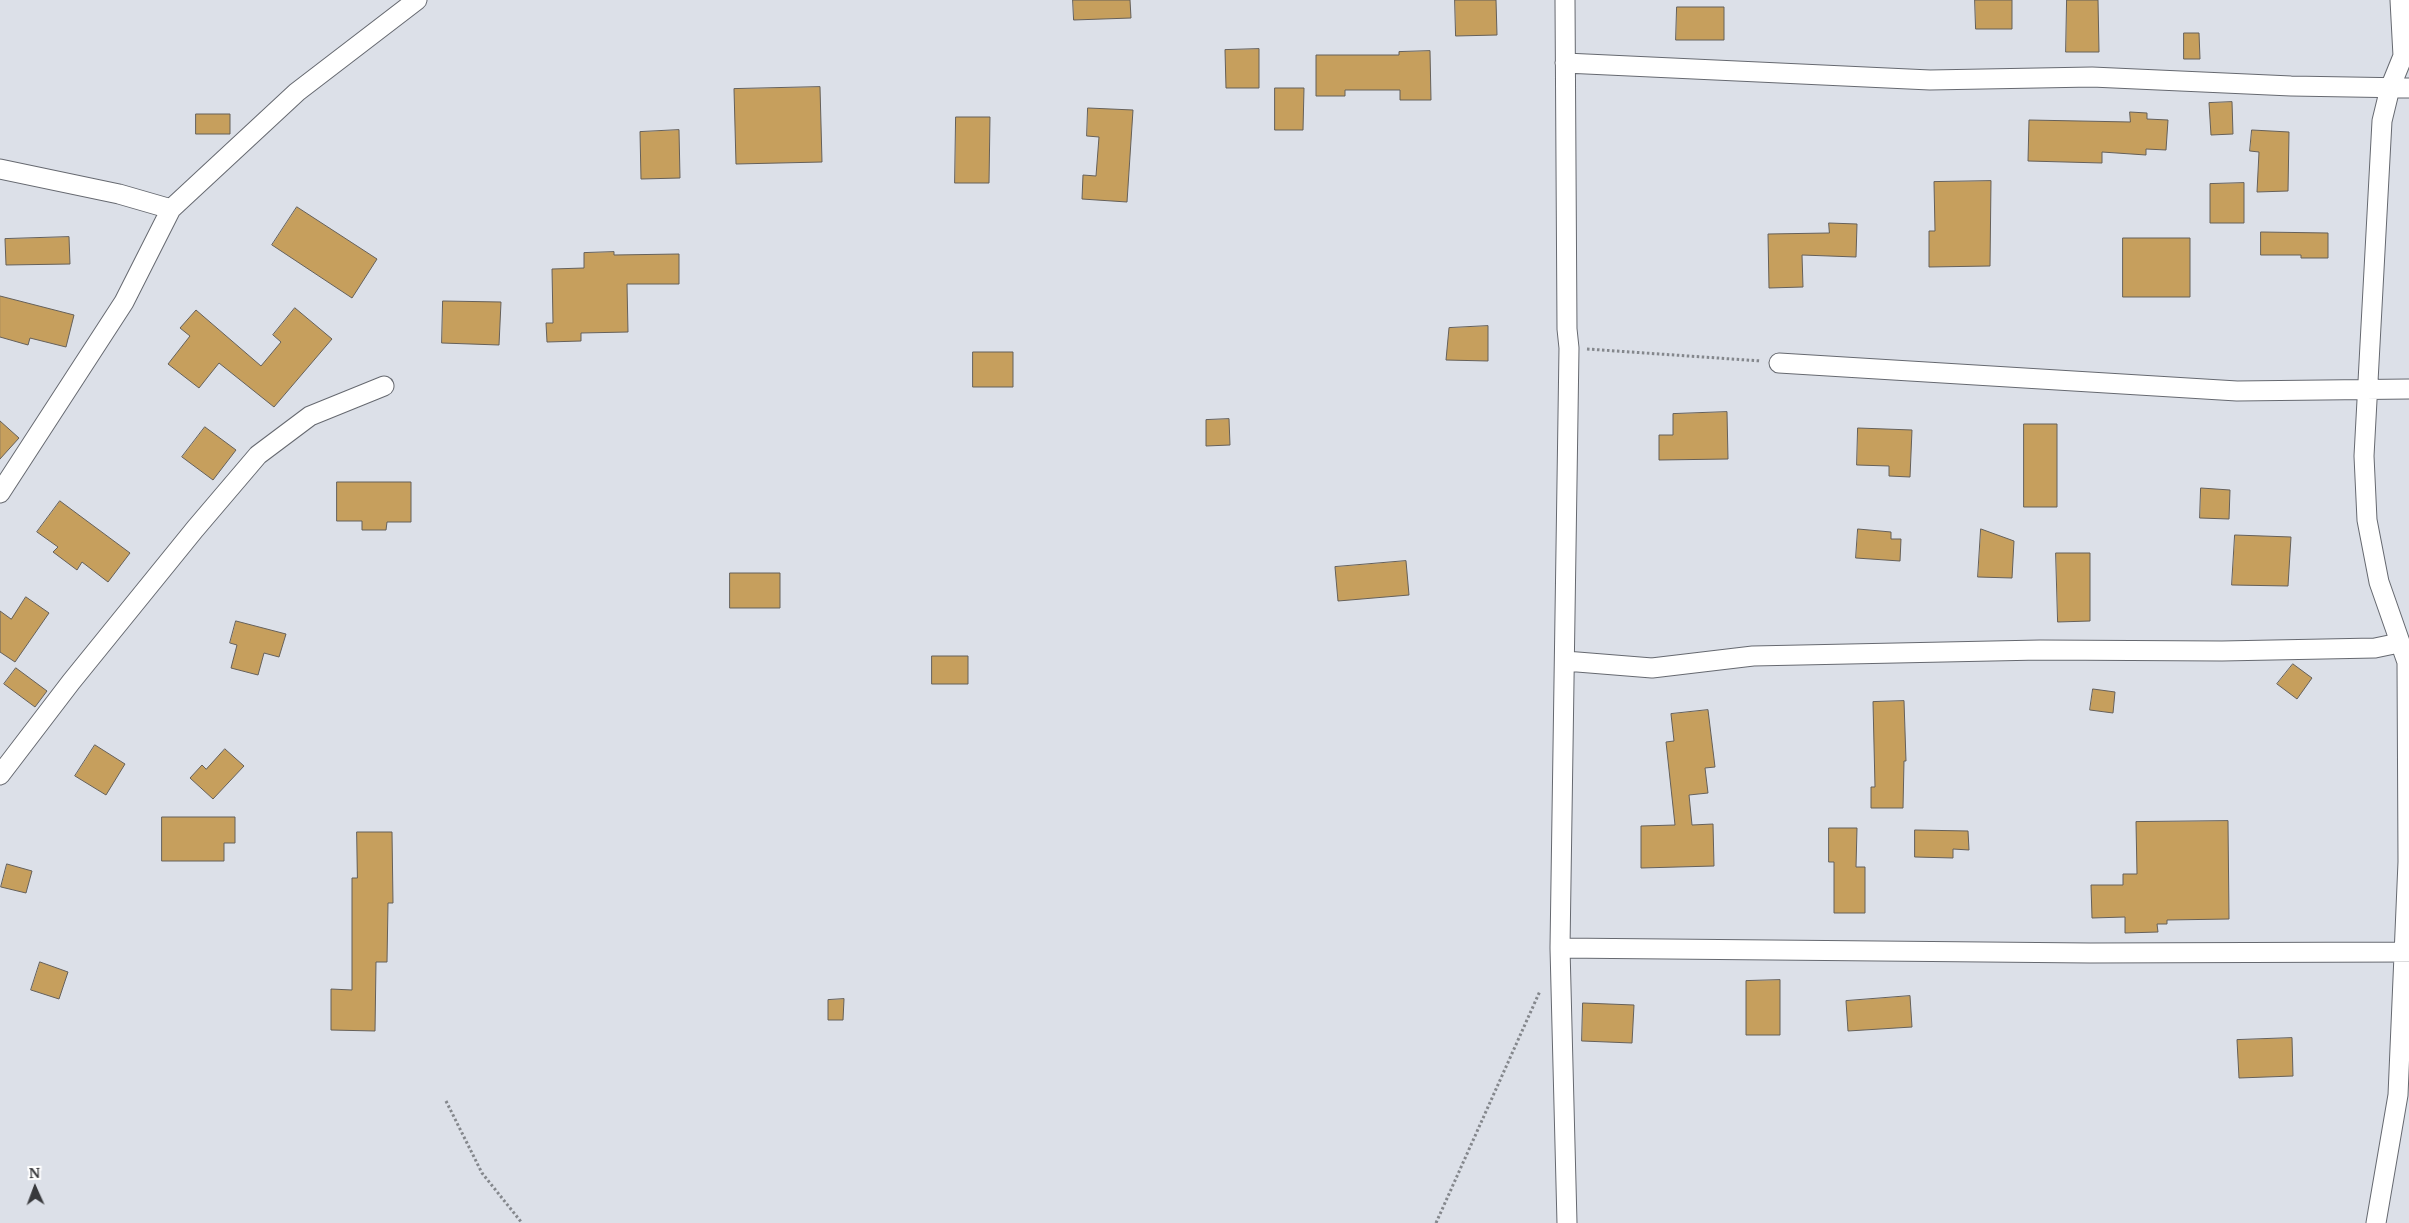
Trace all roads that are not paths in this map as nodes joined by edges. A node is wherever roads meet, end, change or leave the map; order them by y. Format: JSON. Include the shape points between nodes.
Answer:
{"nodes":[{"id":1,"x":417,"y":0,"type":"edge"},
{"id":2,"x":1565,"y":0,"type":"edge"},
{"id":3,"x":2400,"y":0,"type":"edge"},
{"id":4,"x":1565,"y":63,"type":"junction"},
{"id":5,"x":2390,"y":88,"type":"junction"},
{"id":6,"x":2409,"y":88,"type":"edge"},
{"id":7,"x":0,"y":169,"type":"edge"},
{"id":8,"x":171,"y":209,"type":"junction"},
{"id":9,"x":1779,"y":363,"type":"road end"},
{"id":10,"x":384,"y":386,"type":"dead end"},
{"id":11,"x":2367,"y":389,"type":"junction"},
{"id":12,"x":2409,"y":389,"type":"edge"},
{"id":13,"x":0,"y":493,"type":"edge"},
{"id":14,"x":2399,"y":643,"type":"junction"},
{"id":15,"x":1565,"y":660,"type":"junction"},
{"id":16,"x":2408,"y":662,"type":"edge"},
{"id":17,"x":0,"y":775,"type":"edge"},
{"id":18,"x":1560,"y":948,"type":"junction"},
{"id":19,"x":2407,"y":952,"type":"edge"},
{"id":20,"x":1568,"y":1223,"type":"edge"},
{"id":21,"x":2376,"y":1223,"type":"edge"}],
"edges":[{"from":1,"to":8,"type":"street","via":[[297,92]]},
{"from":2,"to":4,"type":"street"},
{"from":3,"to":5,"type":"street","via":[[2403,56]]},
{"from":4,"to":5,"type":"street","via":[[1930,80],[2092,77]]},
{"from":4,"to":15,"type":"street","via":[[1569,348]]},
{"from":5,"to":6,"type":"street"},
{"from":5,"to":11,"type":"street","via":[[2382,121]]},
{"from":7,"to":8,"type":"street","via":[[119,194]]},
{"from":8,"to":13,"type":"street","via":[[124,302]]},
{"from":9,"to":11,"type":"street","via":[[2237,391]]},
{"from":10,"to":17,"type":"street","via":[[310,416],[258,455],[77,675]]},
{"from":11,"to":12,"type":"street"},
{"from":11,"to":14,"type":"street","via":[[2364,456],[2367,520],[2379,582]]},
{"from":14,"to":15,"type":"street","via":[[2375,648],[2232,651],[2040,650],[1753,656],[1652,668]]},
{"from":14,"to":16,"type":"street"},
{"from":15,"to":18,"type":"street"},
{"from":16,"to":19,"type":"street"},
{"from":18,"to":19,"type":"street","via":[[2081,953]]},
{"from":18,"to":20,"type":"street"},
{"from":19,"to":21,"type":"street","via":[[2398,1095]]}]}
